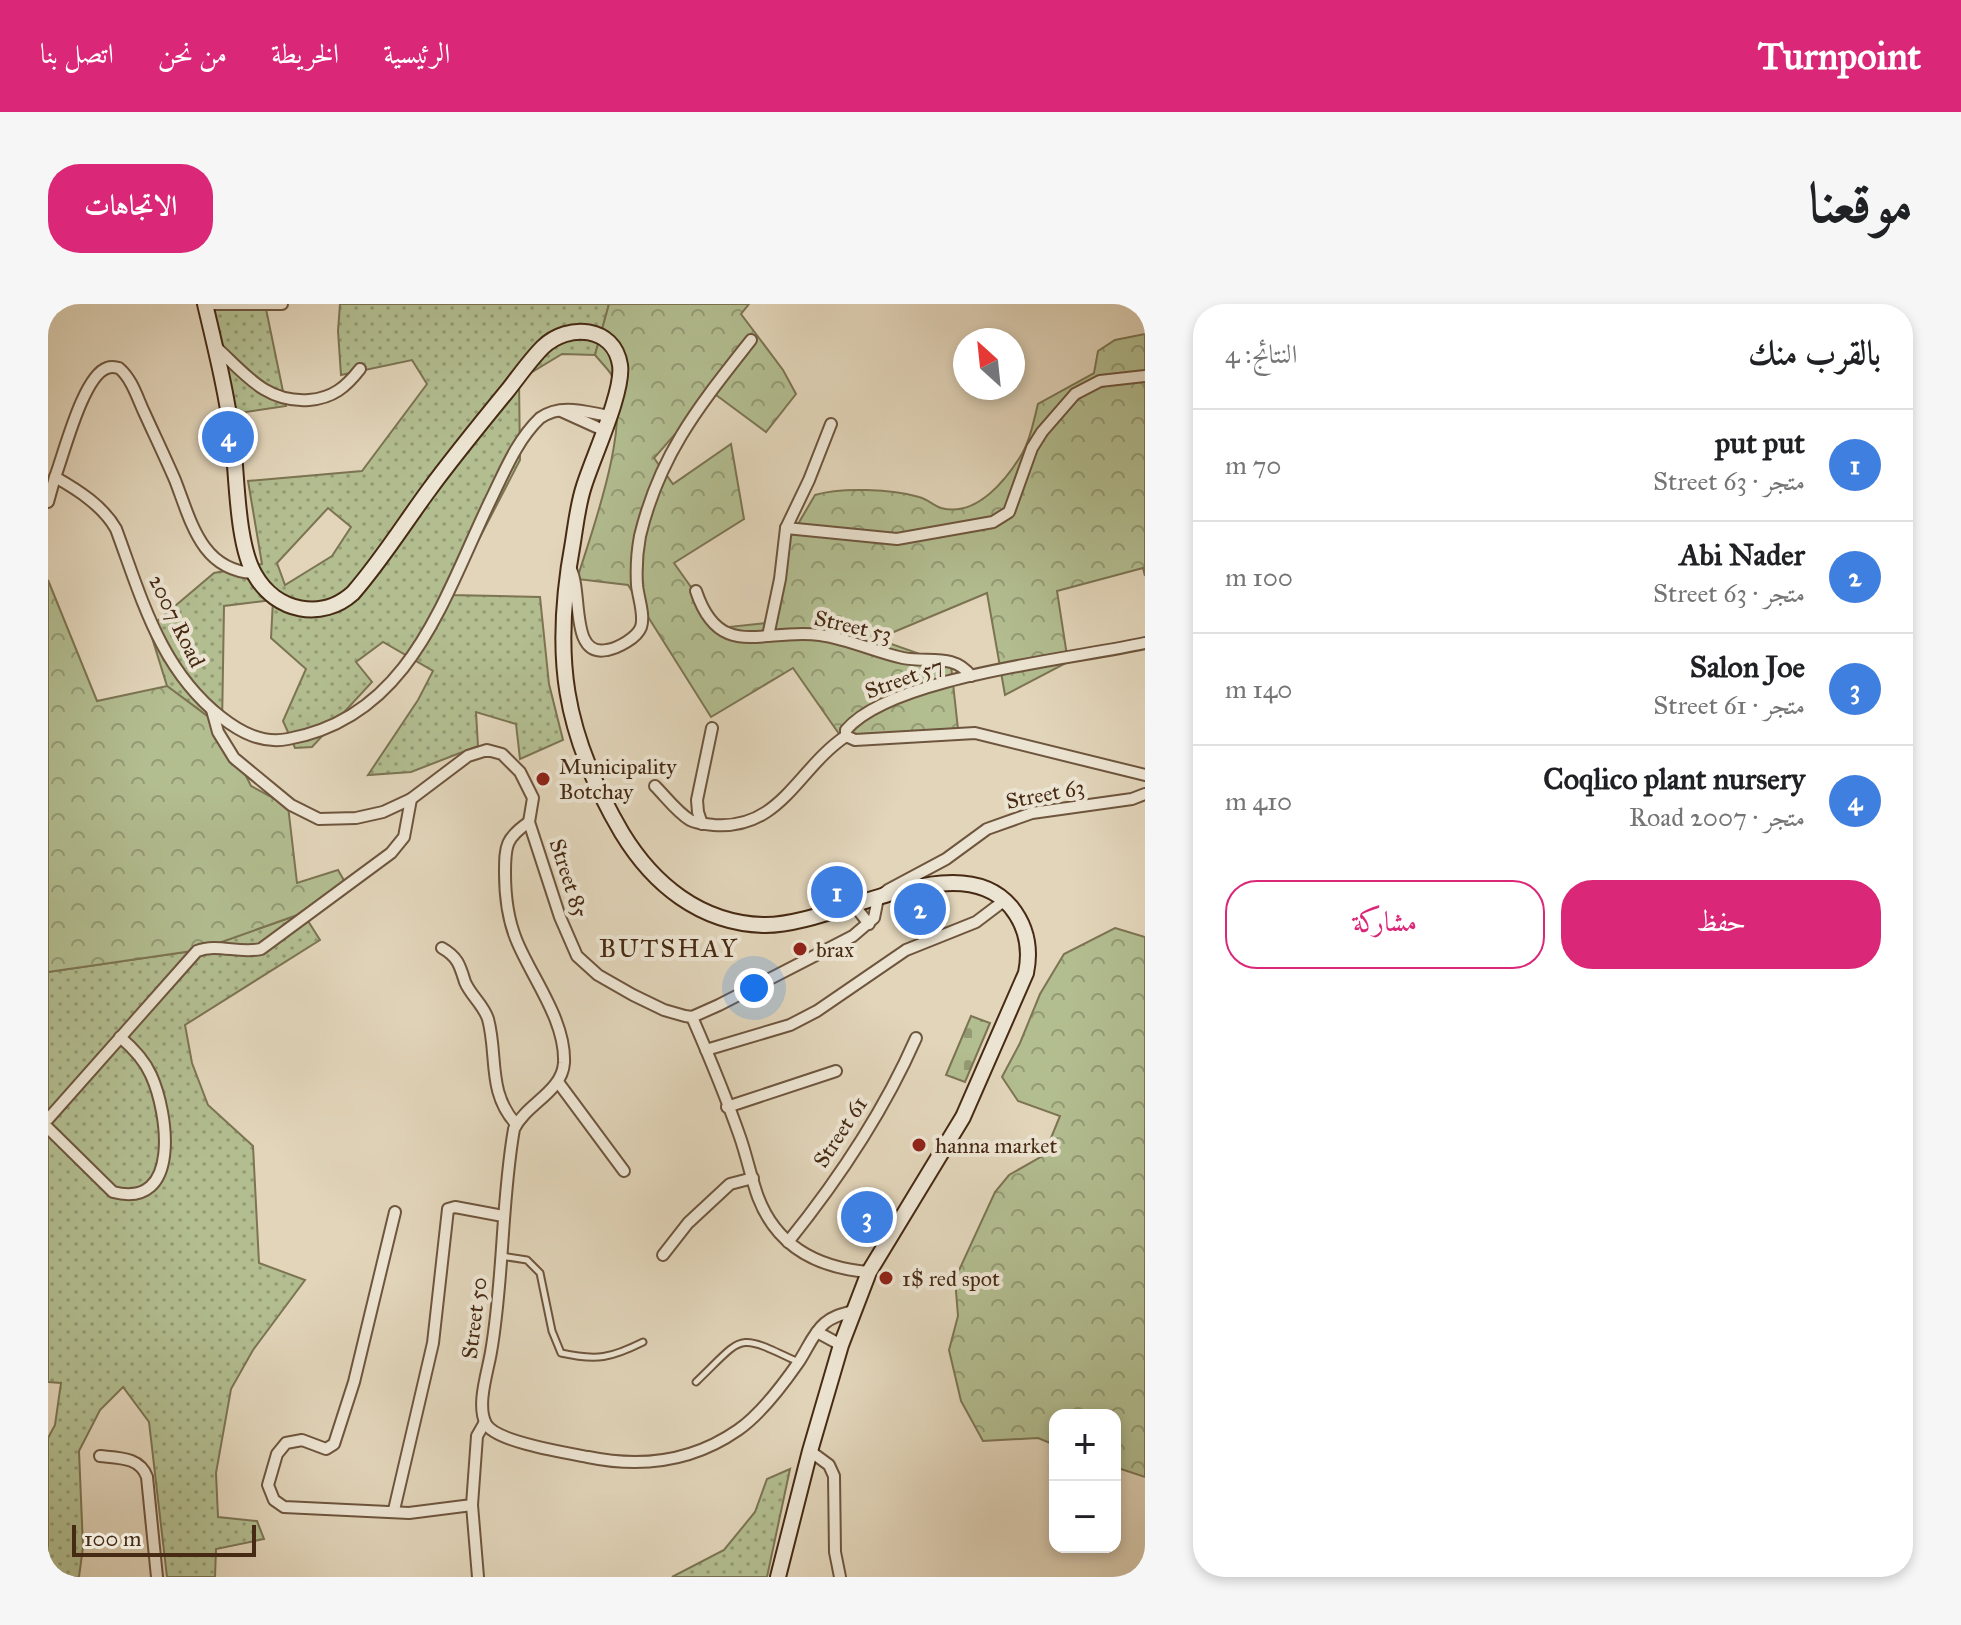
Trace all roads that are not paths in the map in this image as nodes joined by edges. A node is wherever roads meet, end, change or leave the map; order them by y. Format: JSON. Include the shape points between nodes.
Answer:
{"nodes":[{"id":1,"x":205,"y":304,"type":"edge"},
{"id":2,"x":213,"y":304,"type":"edge"},
{"id":3,"x":282,"y":304,"type":"edge"},
{"id":4,"x":751,"y":340,"type":"dead end"},
{"id":5,"x":215,"y":345,"type":"junction"},
{"id":6,"x":360,"y":369,"type":"dead end"},
{"id":7,"x":1145,"y":376,"type":"edge"},
{"id":8,"x":606,"y":423,"type":"junction"},
{"id":9,"x":831,"y":424,"type":"dead end"},
{"id":10,"x":55,"y":477,"type":"junction"},
{"id":11,"x":48,"y":502,"type":"edge"},
{"id":12,"x":786,"y":528,"type":"junction"},
{"id":13,"x":569,"y":566,"type":"junction"},
{"id":14,"x":253,"y":573,"type":"junction"},
{"id":15,"x":696,"y":591,"type":"dead end"},
{"id":16,"x":768,"y":636,"type":"junction"},
{"id":17,"x":1145,"y":643,"type":"edge"},
{"id":18,"x":971,"y":676,"type":"junction"},
{"id":19,"x":212,"y":710,"type":"junction"},
{"id":20,"x":712,"y":728,"type":"dead end"},
{"id":21,"x":846,"y":736,"type":"junction"},
{"id":22,"x":1145,"y":775,"type":"edge"},
{"id":23,"x":655,"y":786,"type":"dead end"},
{"id":24,"x":1145,"y":794,"type":"edge"},
{"id":25,"x":411,"y":799,"type":"junction"},
{"id":26,"x":529,"y":822,"type":"junction"},
{"id":27,"x":702,"y":824,"type":"junction"},
{"id":28,"x":878,"y":898,"type":"junction"},
{"id":29,"x":1005,"y":900,"type":"junction"},
{"id":30,"x":854,"y":905,"type":"junction"},
{"id":31,"x":869,"y":924,"type":"junction"},
{"id":32,"x":442,"y":948,"type":"dead end"},
{"id":33,"x":692,"y":1017,"type":"junction"},
{"id":34,"x":120,"y":1037,"type":"junction"},
{"id":35,"x":916,"y":1038,"type":"dead end"},
{"id":36,"x":706,"y":1050,"type":"junction"},
{"id":37,"x":836,"y":1071,"type":"dead end"},
{"id":38,"x":558,"y":1082,"type":"junction"},
{"id":39,"x":727,"y":1107,"type":"junction"},
{"id":40,"x":48,"y":1119,"type":"edge"},
{"id":41,"x":516,"y":1124,"type":"junction"},
{"id":42,"x":48,"y":1128,"type":"edge"},
{"id":43,"x":624,"y":1171,"type":"dead end"},
{"id":44,"x":753,"y":1178,"type":"junction"},
{"id":45,"x":395,"y":1212,"type":"dead end"},
{"id":46,"x":503,"y":1216,"type":"junction"},
{"id":47,"x":788,"y":1242,"type":"junction"},
{"id":48,"x":663,"y":1255,"type":"dead end"},
{"id":49,"x":501,"y":1256,"type":"junction"},
{"id":50,"x":869,"y":1272,"type":"junction"},
{"id":51,"x":853,"y":1311,"type":"junction"},
{"id":52,"x":817,"y":1332,"type":"junction"},
{"id":53,"x":643,"y":1342,"type":"dead end"},
{"id":54,"x":841,"y":1345,"type":"junction"},
{"id":55,"x":798,"y":1362,"type":"junction"},
{"id":56,"x":696,"y":1382,"type":"dead end"},
{"id":57,"x":485,"y":1422,"type":"junction"},
{"id":58,"x":810,"y":1451,"type":"junction"},
{"id":59,"x":100,"y":1456,"type":"dead end"},
{"id":60,"x":472,"y":1505,"type":"junction"},
{"id":61,"x":394,"y":1510,"type":"junction"},
{"id":62,"x":157,"y":1577,"type":"edge"},
{"id":63,"x":478,"y":1577,"type":"edge"},
{"id":64,"x":778,"y":1577,"type":"edge"},
{"id":65,"x":840,"y":1577,"type":"edge"}],
"edges":[{"from":1,"to":5,"type":"main road"},
{"from":2,"to":3,"type":"street"},
{"from":4,"to":13,"type":"street","via":[[686,425],[663,469],[637,550],[643,623],[638,634],[611,650],[588,646],[580,630],[576,578]]},
{"from":5,"to":6,"type":"street","via":[[262,389],[292,401],[330,395],[346,387]]},
{"from":5,"to":14,"type":"main road"},
{"from":7,"to":12,"type":"street","via":[[1100,381],[1075,394],[1032,448],[1009,512],[993,522],[897,539]]},
{"from":8,"to":13,"type":"main road","via":[[582,490]]},
{"from":8,"to":14,"type":"main road","via":[[620,381],[617,355],[596,333],[562,334],[543,347],[343,602],[329,609],[301,610],[277,599]]},
{"from":8,"to":19,"type":"street","name":"2007 Road","via":[[571,409],[540,418],[509,461],[425,636],[368,707],[324,730],[280,741],[238,730]]},
{"from":9,"to":12,"type":"street"},
{"from":10,"to":11,"type":"street"},
{"from":10,"to":14,"type":"street","via":[[92,382],[105,368],[119,368],[132,384],[196,538],[219,563]]},
{"from":10,"to":19,"type":"street","name":"2007 Road","via":[[110,519],[179,675]]},
{"from":12,"to":16,"type":"street"},
{"from":13,"to":30,"type":"main road","via":[[563,660],[572,716],[593,782],[646,869],[685,901],[742,922],[799,922]]},
{"from":15,"to":16,"type":"street","name":"Street 53","via":[[703,613],[717,628],[736,636]]},
{"from":16,"to":18,"type":"street","name":"Street 53","via":[[823,635],[902,658],[956,662]]},
{"from":17,"to":18,"type":"street","name":"Street 57"},
{"from":18,"to":21,"type":"street","name":"Street 57","via":[[873,709],[854,720]]},
{"from":19,"to":25,"type":"street","name":"Street 85","via":[[234,758],[305,814],[330,820],[356,818]]},
{"from":20,"to":27,"type":"street","via":[[697,800]]},
{"from":21,"to":22,"type":"street","via":[[877,741],[975,733]]},
{"from":21,"to":27,"type":"street","name":"Street 57","via":[[761,818],[735,825]]},
{"from":23,"to":27,"type":"street","via":[[688,819]]},
{"from":24,"to":28,"type":"street","name":"Street 63","via":[[999,823]]},
{"from":25,"to":26,"type":"street","name":"Street 85","via":[[468,756],[493,750],[510,762],[527,786],[533,805]]},
{"from":25,"to":34,"type":"street","via":[[404,837],[391,853],[261,949],[197,951]]},
{"from":26,"to":33,"type":"street","name":"Street 85","via":[[577,956],[633,995]]},
{"from":26,"to":38,"type":"street","via":[[507,843],[507,901],[514,935],[563,1048]]},
{"from":28,"to":29,"type":"main road","via":[[955,881],[992,890]]},
{"from":28,"to":30,"type":"main road"},
{"from":28,"to":31,"type":"street"},
{"from":29,"to":36,"type":"street","via":[[976,922],[906,950],[800,1020]]},
{"from":29,"to":50,"type":"main road","via":[[1025,932],[1026,973],[963,1117]]},
{"from":30,"to":31,"type":"street"},
{"from":31,"to":33,"type":"street"},
{"from":32,"to":41,"type":"street","via":[[459,961],[487,1015],[498,1097]]},
{"from":33,"to":36,"type":"street"},
{"from":34,"to":40,"type":"street"},
{"from":34,"to":42,"type":"street","via":[[151,1073],[161,1103],[167,1139],[158,1177],[134,1194],[113,1192]]},
{"from":35,"to":47,"type":"street","name":"Street 61","via":[[882,1104]]},
{"from":36,"to":39,"type":"street"},
{"from":37,"to":39,"type":"street"},
{"from":38,"to":41,"type":"street"},
{"from":38,"to":43,"type":"street"},
{"from":39,"to":44,"type":"street"},
{"from":41,"to":46,"type":"street","name":"Street 50"},
{"from":44,"to":47,"type":"street","via":[[762,1206]]},
{"from":44,"to":48,"type":"street","via":[[730,1184]]},
{"from":45,"to":61,"type":"street","via":[[334,1444],[326,1449],[302,1440],[286,1443],[268,1485],[284,1507]]},
{"from":46,"to":49,"type":"street","name":"Street 50"},
{"from":46,"to":61,"type":"street","via":[[448,1209],[433,1343]]},
{"from":47,"to":50,"type":"street","via":[[825,1264]]},
{"from":49,"to":53,"type":"lane","via":[[527,1260],[540,1273],[561,1353],[589,1359],[615,1356]]},
{"from":49,"to":57,"type":"street","name":"Street 50","via":[[483,1398]]},
{"from":50,"to":51,"type":"main road"},
{"from":51,"to":52,"type":"street","via":[[831,1319]]},
{"from":51,"to":54,"type":"main road"},
{"from":52,"to":54,"type":"street"},
{"from":52,"to":55,"type":"street"},
{"from":54,"to":58,"type":"main road"},
{"from":55,"to":56,"type":"lane","via":[[746,1341],[728,1350]]},
{"from":55,"to":57,"type":"street","via":[[743,1426],[696,1452],[667,1460],[626,1464],[569,1453],[497,1433]]},
{"from":57,"to":60,"type":"street","name":"Street 50","via":[[477,1436]]},
{"from":58,"to":64,"type":"main road"},
{"from":58,"to":65,"type":"street","via":[[829,1465],[834,1476]]},
{"from":59,"to":62,"type":"street","via":[[132,1460],[143,1467]]},
{"from":60,"to":61,"type":"street"},
{"from":60,"to":63,"type":"street","name":"Street 50"}]}
